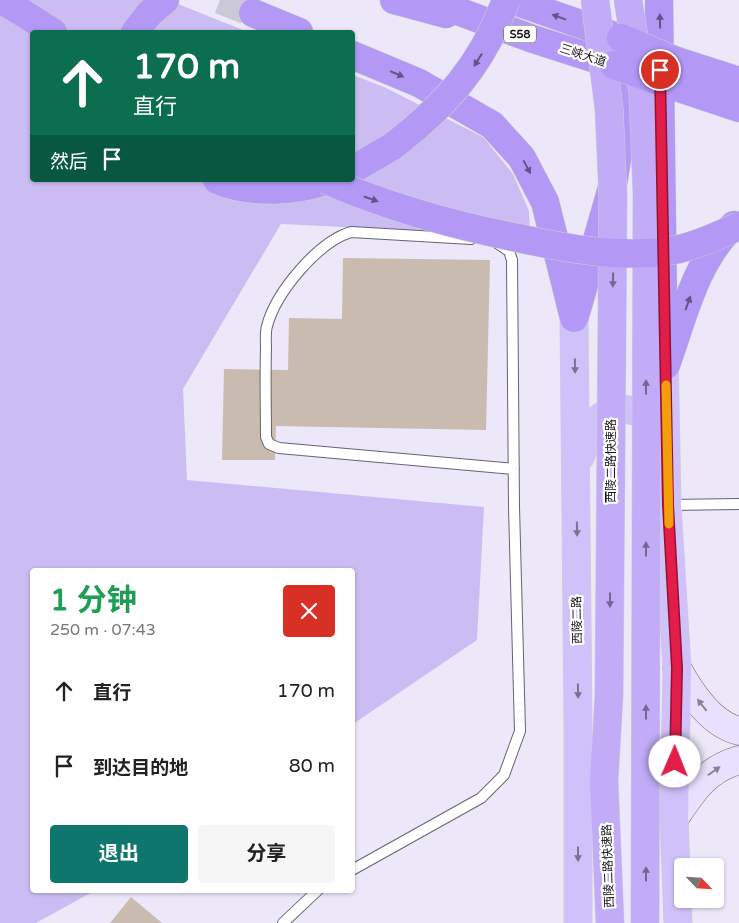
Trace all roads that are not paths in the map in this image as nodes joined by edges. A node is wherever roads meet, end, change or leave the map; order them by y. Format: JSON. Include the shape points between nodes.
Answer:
{"nodes":[{"id":1,"x":2,"y":0,"type":"edge"},
{"id":2,"x":165,"y":0,"type":"edge"},
{"id":3,"x":394,"y":0,"type":"edge"},
{"id":4,"x":428,"y":0,"type":"edge"},
{"id":5,"x":506,"y":0,"type":"edge"},
{"id":6,"x":512,"y":0,"type":"edge"},
{"id":7,"x":595,"y":0,"type":"edge"},
{"id":8,"x":628,"y":0,"type":"edge"},
{"id":9,"x":641,"y":0,"type":"edge"},
{"id":10,"x":659,"y":0,"type":"edge"},
{"id":11,"x":253,"y":14,"type":"tunnel mouth"},
{"id":12,"x":49,"y":30,"type":"edge"},
{"id":13,"x":137,"y":30,"type":"edge"},
{"id":14,"x":294,"y":30,"type":"edge"},
{"id":15,"x":533,"y":38,"type":"junction"},
{"id":16,"x":355,"y":56,"type":"edge"},
{"id":17,"x":739,"y":68,"type":"edge"},
{"id":18,"x":672,"y":72,"type":"junction"},
{"id":19,"x":739,"y":81,"type":"edge"},
{"id":20,"x":739,"y":108,"type":"edge"},
{"id":21,"x":355,"y":168,"type":"edge"},
{"id":22,"x":226,"y":182,"type":"edge"},
{"id":23,"x":321,"y":182,"type":"edge"},
{"id":24,"x":331,"y":182,"type":"edge"},
{"id":25,"x":613,"y":184,"type":"junction"},
{"id":26,"x":739,"y":224,"type":"edge"},
{"id":27,"x":663,"y":297,"type":"joint"},
{"id":28,"x":574,"y":318,"type":"junction"},
{"id":29,"x":666,"y":365,"type":"junction"},
{"id":30,"x":513,"y":444,"type":"junction"},
{"id":31,"x":493,"y":467,"type":"junction"},
{"id":32,"x":667,"y":467,"type":"junction"},
{"id":33,"x":514,"y":469,"type":"junction"},
{"id":34,"x":514,"y":494,"type":"junction"},
{"id":35,"x":576,"y":495,"type":"junction"},
{"id":36,"x":739,"y":504,"type":"edge"},
{"id":37,"x":668,"y":505,"type":"junction"},
{"id":38,"x":677,"y":668,"type":"junction"},
{"id":39,"x":739,"y":731,"type":"edge"},
{"id":40,"x":739,"y":760,"type":"edge"},
{"id":41,"x":604,"y":781,"type":"junction"},
{"id":42,"x":674,"y":819,"type":"junction"},
{"id":43,"x":355,"y":868,"type":"edge"},
{"id":44,"x":315,"y":893,"type":"edge"},
{"id":45,"x":283,"y":923,"type":"edge"},
{"id":46,"x":578,"y":923,"type":"edge"},
{"id":47,"x":591,"y":923,"type":"edge"},
{"id":48,"x":610,"y":923,"type":"edge"},
{"id":49,"x":646,"y":923,"type":"edge"},
{"id":50,"x":678,"y":923,"type":"edge"}],
"edges":[{"from":1,"to":12,"type":"highway"},
{"from":2,"to":13,"type":"highway"},
{"from":3,"to":15,"type":"highway"},
{"from":4,"to":15,"type":"highway","name":"三峡大道","number":"S58"},
{"from":5,"to":21,"type":"highway","one_way":true,"bridge":true,"via":[[486,46],[451,95],[393,146]]},
{"from":18,"to":6,"type":"highway","name":"三峡大道","number":"S58","one_way":true,"bridge":true,"via":[[621,38]]},
{"from":7,"to":25,"type":"highway","name":"西陵二路快速路","bridge":true,"via":[[609,109]]},
{"from":49,"to":8,"type":"highway","one_way":true,"bridge":true,"via":[[646,193],[643,93]]},
{"from":9,"to":25,"type":"highway"},
{"from":27,"to":10,"type":"highway","one_way":true},
{"from":11,"to":14,"type":"highway"},
{"from":15,"to":18,"type":"highway","name":"三峡大道","number":"S58","bridge":true,"via":[[614,65]]},
{"from":16,"to":28,"type":"highway","one_way":true,"via":[[419,83],[492,125],[522,158],[545,202]]},
{"from":17,"to":18,"type":"highway"},
{"from":18,"to":19,"type":"highway","name":"三峡大道","number":"S58"},
{"from":18,"to":20,"type":"highway","name":"三峡大道","number":"S58"},
{"from":22,"to":23,"type":"highway","via":[[252,188],[283,189]]},
{"from":24,"to":26,"type":"highway","one_way":true,"bridge":true,"via":[[426,217],[583,250],[628,253],[677,249],[708,241]]},
{"from":25,"to":28,"type":"highway"},
{"from":25,"to":41,"type":"highway","name":"西陵二路快速路","one_way":true,"bridge":true,"via":[[609,696]]},
{"from":29,"to":26,"type":"highway","one_way":true,"via":[[707,260],[718,239]]},
{"from":27,"to":29,"type":"main road"},
{"from":28,"to":35,"type":"main road","name":"西陵二路","one_way":true},
{"from":29,"to":32,"type":"main road"},
{"from":30,"to":31,"type":"lane","via":[[505,460]]},
{"from":30,"to":31,"type":"lane","via":[[512,260],[509,251],[490,241],[351,232],[322,247],[292,281],[267,326],[266,437],[270,444],[279,448]]},
{"from":30,"to":33,"type":"lane"},
{"from":31,"to":33,"type":"lane"},
{"from":31,"to":34,"type":"lane","via":[[508,478]]},
{"from":32,"to":35,"type":"main road","via":[[663,441],[651,419],[638,411],[606,412],[592,425],[584,446]]},
{"from":32,"to":37,"type":"main road"},
{"from":33,"to":34,"type":"lane"},
{"from":34,"to":43,"type":"lane","via":[[520,731],[504,775],[481,798]]},
{"from":35,"to":46,"type":"main road","name":"西陵二路","one_way":true},
{"from":36,"to":37,"type":"lane"},
{"from":37,"to":38,"type":"main road"},
{"from":39,"to":38,"type":"main road","one_way":true,"via":[[710,714]]},
{"from":38,"to":42,"type":"main road"},
{"from":42,"to":40,"type":"main road","one_way":true,"via":[[700,781],[724,764]]},
{"from":41,"to":47,"type":"highway"},
{"from":41,"to":48,"type":"highway","name":"西陵二路快速路"},
{"from":42,"to":50,"type":"main road"},
{"from":44,"to":45,"type":"lane"}]}
